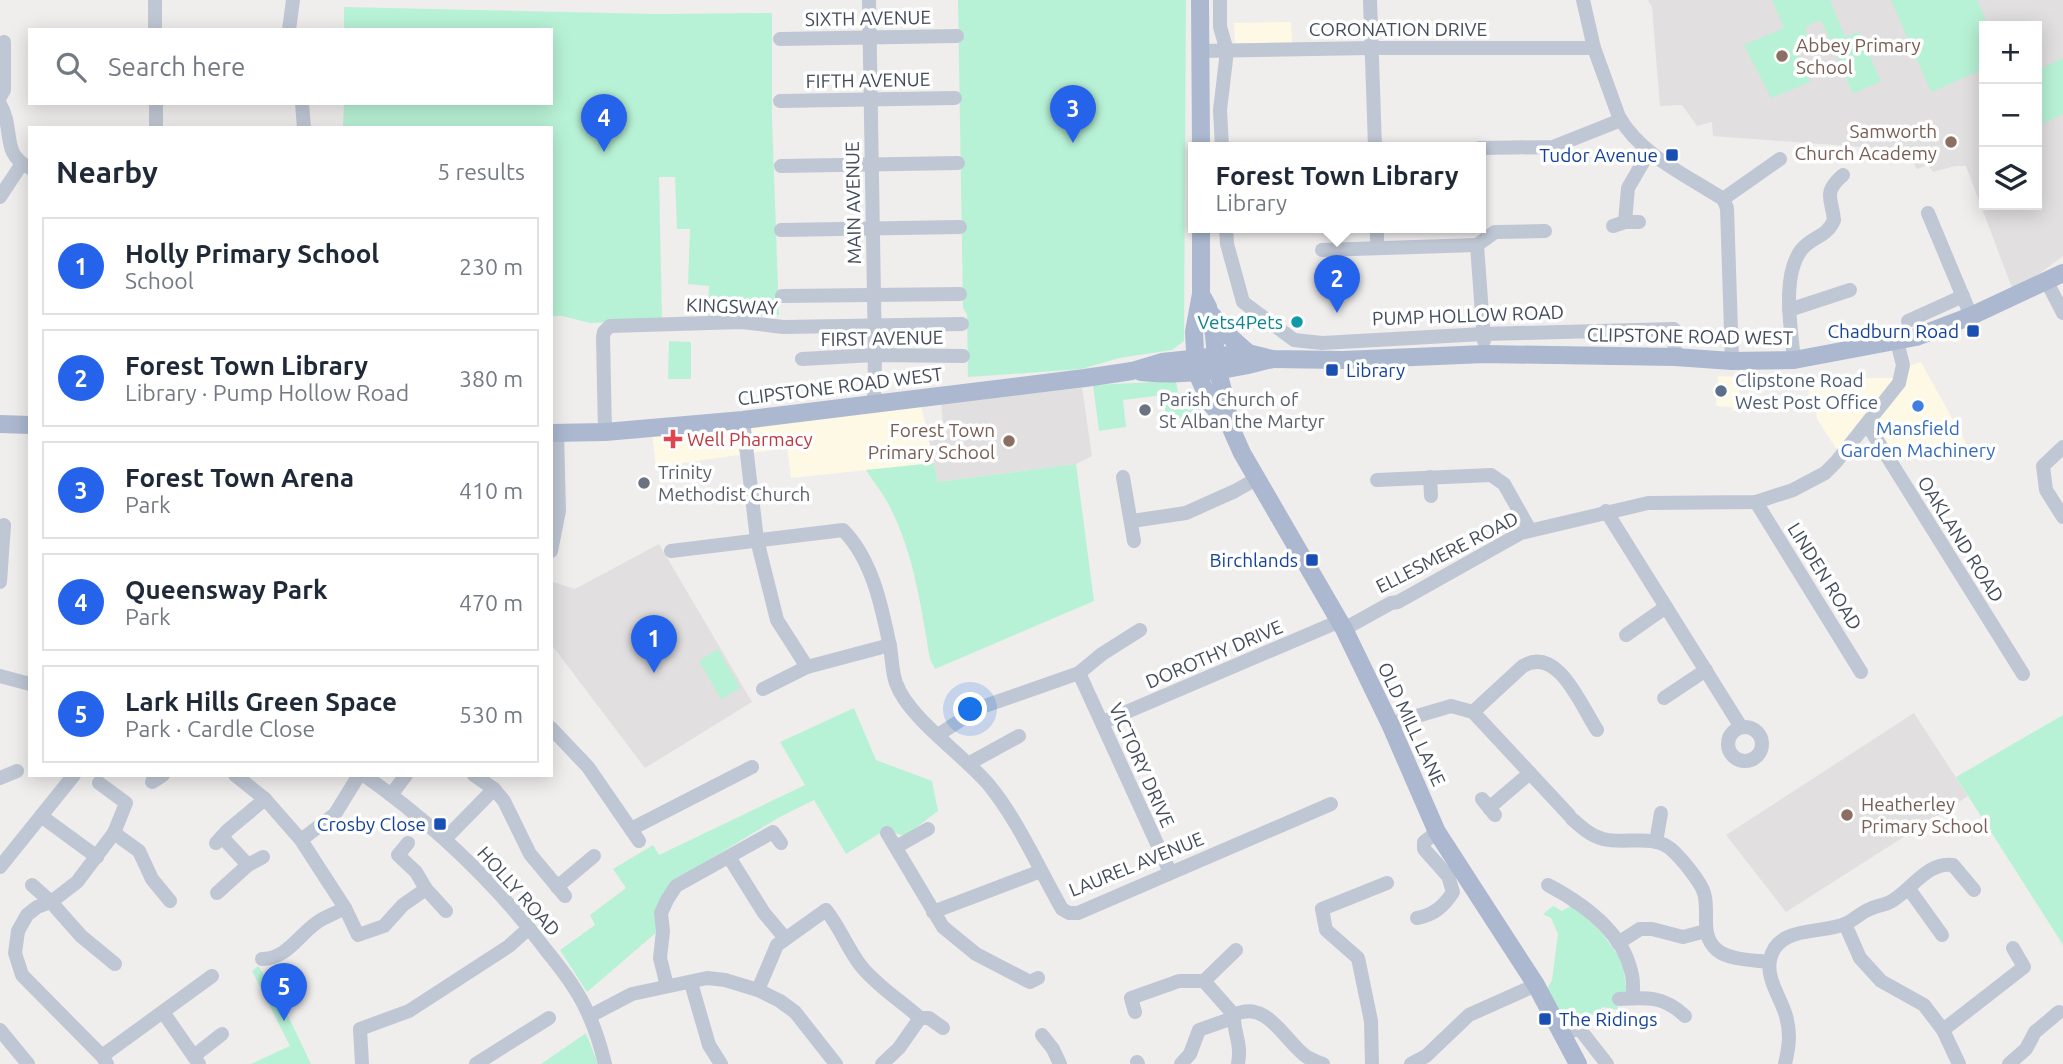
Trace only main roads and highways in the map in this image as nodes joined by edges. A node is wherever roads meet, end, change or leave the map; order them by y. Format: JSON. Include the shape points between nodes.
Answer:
{"nodes":[{"id":1,"x":1200,"y":0,"type":"edge"},
{"id":2,"x":1201,"y":142,"type":"edge"},
{"id":3,"x":1201,"y":233,"type":"edge"},
{"id":4,"x":2063,"y":273,"type":"edge"},
{"id":5,"x":1204,"y":300,"type":"junction"},
{"id":6,"x":1248,"y":353,"type":"junction"},
{"id":7,"x":1272,"y":359,"type":"junction"},
{"id":8,"x":1206,"y":363,"type":"junction"},
{"id":9,"x":0,"y":424,"type":"edge"},
{"id":10,"x":28,"y":425,"type":"edge"},
{"id":11,"x":554,"y":433,"type":"edge"},
{"id":12,"x":1578,"y":1064,"type":"edge"}],
"edges":[{"from":1,"to":2,"type":"main road"},
{"from":3,"to":5,"type":"main road"},
{"from":4,"to":7,"type":"main road","name":"CLIPSTONE ROAD WEST","via":[[1972,316],[1897,342],[1794,360],[1485,354]]},
{"from":5,"to":6,"type":"main road","via":[[1219,326]]},
{"from":5,"to":8,"type":"main road","via":[[1214,335]]},
{"from":6,"to":7,"type":"main road","name":"CLIPSTONE ROAD WEST"},
{"from":6,"to":8,"type":"main road","name":"CLIPSTONE ROAD WEST"},
{"from":7,"to":8,"type":"main road","name":"CLIPSTONE ROAD WEST","via":[[1244,367]]},
{"from":8,"to":11,"type":"main road","name":"CLIPSTONE ROAD WEST","via":[[1162,362],[1132,371],[743,420]]},
{"from":8,"to":12,"type":"main road","name":"OLD MILL LANE","via":[[1226,401],[1230,426],[1242,453],[1342,625],[1437,832],[1536,985]]},
{"from":9,"to":10,"type":"main road"}]}
